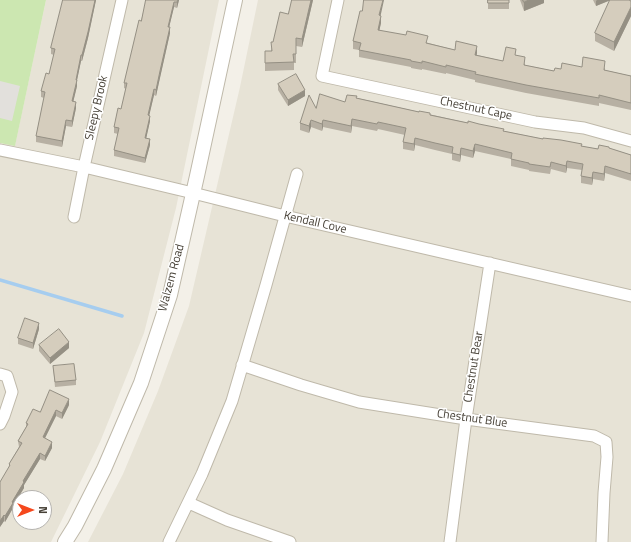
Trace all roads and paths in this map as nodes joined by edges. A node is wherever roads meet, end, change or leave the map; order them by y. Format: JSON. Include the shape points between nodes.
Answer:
{"nodes":[{"id":1,"x":122,"y":0,"type":"edge"},
{"id":2,"x":235,"y":0,"type":"edge"},
{"id":3,"x":338,"y":0,"type":"edge"},
{"id":4,"x":631,"y":141,"type":"edge"},
{"id":5,"x":0,"y":150,"type":"edge"},
{"id":6,"x":84,"y":168,"type":"junction"},
{"id":7,"x":296,"y":174,"type":"dead end"},
{"id":8,"x":193,"y":193,"type":"junction"},
{"id":9,"x":285,"y":216,"type":"junction"},
{"id":10,"x":74,"y":217,"type":"dead end"},
{"id":11,"x":490,"y":263,"type":"junction"},
{"id":12,"x":631,"y":296,"type":"edge"},
{"id":13,"x":242,"y":365,"type":"junction"},
{"id":14,"x":0,"y":374,"type":"edge"},
{"id":15,"x":466,"y":419,"type":"junction"},
{"id":16,"x":0,"y":424,"type":"edge"},
{"id":17,"x":189,"y":503,"type":"junction"},
{"id":18,"x":65,"y":542,"type":"edge"},
{"id":19,"x":169,"y":542,"type":"edge"},
{"id":20,"x":290,"y":542,"type":"edge"},
{"id":21,"x":450,"y":542,"type":"edge"},
{"id":22,"x":602,"y":542,"type":"edge"}],
"edges":[{"from":1,"to":6,"type":"street","name":"Sleepy Brook"},
{"from":2,"to":8,"type":"street","name":"Walzem Road"},
{"from":3,"to":4,"type":"street","name":"Chestnut Cape","via":[[322,76],[536,122],[584,128]]},
{"from":5,"to":6,"type":"street","name":"Kendall Cove"},
{"from":6,"to":8,"type":"street","name":"Kendall Cove"},
{"from":6,"to":10,"type":"street","name":"Sleepy Brook"},
{"from":7,"to":9,"type":"street"},
{"from":8,"to":9,"type":"street","name":"Kendall Cove"},
{"from":8,"to":18,"type":"street","name":"Walzem Road","via":[[170,295],[140,383],[104,469]]},
{"from":9,"to":11,"type":"street","name":"Kendall Cove"},
{"from":9,"to":13,"type":"street"},
{"from":11,"to":12,"type":"street","name":"Kendall Cove"},
{"from":11,"to":15,"type":"street","name":"Chestnut Bear"},
{"from":13,"to":15,"type":"street","name":"Chestnut Blue","via":[[359,402]]},
{"from":13,"to":17,"type":"street","via":[[232,401]]},
{"from":14,"to":16,"type":"street","via":[[7,376],[12,392]]},
{"from":15,"to":21,"type":"street","name":"Chestnut Bear"},
{"from":15,"to":22,"type":"street","name":"Chestnut Blue","via":[[594,436],[606,442]]},
{"from":17,"to":19,"type":"street"},
{"from":17,"to":20,"type":"street","via":[[227,520]]}]}
